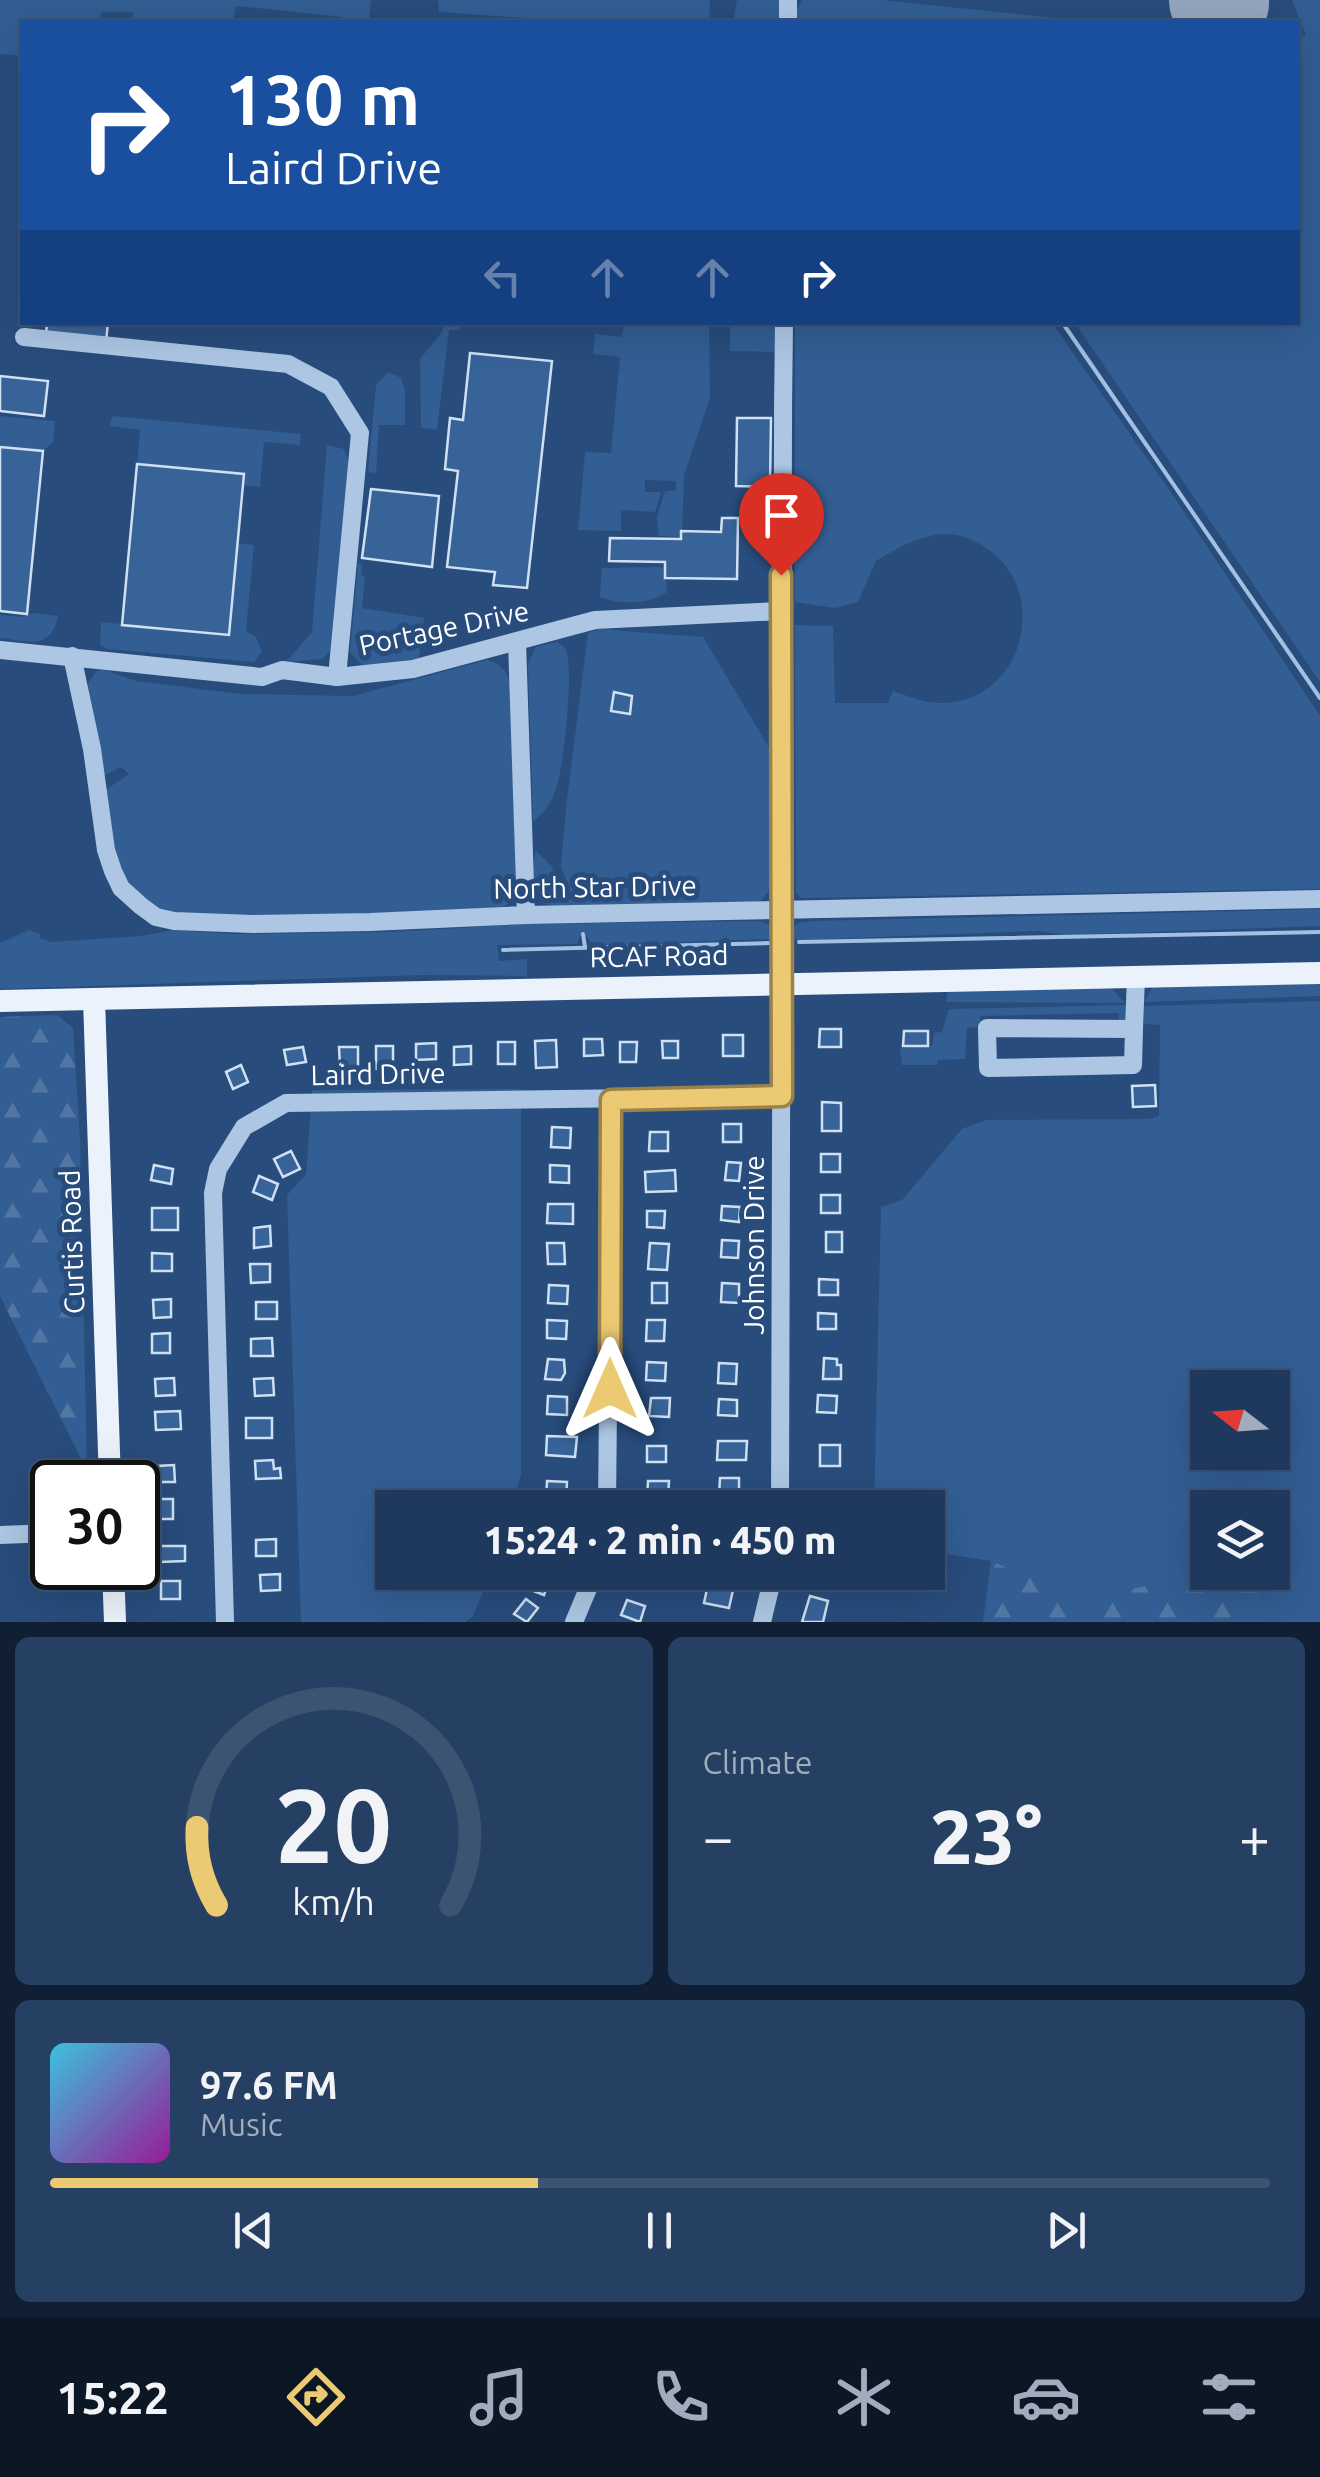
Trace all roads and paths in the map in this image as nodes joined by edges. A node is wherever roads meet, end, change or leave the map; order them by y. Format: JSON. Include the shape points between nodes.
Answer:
{"nodes":[{"id":1,"x":784,"y":325,"type":"edge"},
{"id":2,"x":24,"y":337,"type":"dead end"},
{"id":3,"x":780,"y":611,"type":"junction"},
{"id":4,"x":517,"y":642,"type":"junction"},
{"id":5,"x":0,"y":650,"type":"edge"},
{"id":6,"x":72,"y":656,"type":"junction"},
{"id":7,"x":337,"y":677,"type":"junction"},
{"id":8,"x":1320,"y":899,"type":"edge"},
{"id":9,"x":783,"y":911,"type":"junction"},
{"id":10,"x":526,"y":915,"type":"junction"},
{"id":11,"x":1320,"y":973,"type":"edge"},
{"id":12,"x":1136,"y":977,"type":"junction"},
{"id":13,"x":782,"y":983,"type":"junction"},
{"id":14,"x":94,"y":999,"type":"junction"},
{"id":15,"x":0,"y":1001,"type":"edge"},
{"id":16,"x":1134,"y":1029,"type":"junction"},
{"id":17,"x":782,"y":1096,"type":"junction"},
{"id":18,"x":611,"y":1100,"type":"junction"},
{"id":19,"x":109,"y":1460,"type":"edge"},
{"id":20,"x":608,"y":1490,"type":"edge"},
{"id":21,"x":780,"y":1490,"type":"edge"},
{"id":22,"x":30,"y":1534,"type":"edge"},
{"id":23,"x":0,"y":1535,"type":"edge"},
{"id":24,"x":113,"y":1590,"type":"edge"},
{"id":25,"x":587,"y":1590,"type":"edge"},
{"id":26,"x":770,"y":1590,"type":"edge"},
{"id":27,"x":114,"y":1622,"type":"edge"},
{"id":28,"x":225,"y":1622,"type":"edge"},
{"id":29,"x":574,"y":1622,"type":"edge"},
{"id":30,"x":762,"y":1622,"type":"edge"}],
"edges":[{"from":1,"to":3,"type":"street","name":"Johnson Drive"},
{"from":2,"to":7,"type":"street","via":[[288,364],[331,387],[360,433]]},
{"from":3,"to":4,"type":"street","name":"Portage Drive","via":[[596,620]]},
{"from":3,"to":9,"type":"street","name":"Johnson Drive"},
{"from":4,"to":7,"type":"street","name":"Portage Drive","via":[[413,669]]},
{"from":4,"to":10,"type":"street"},
{"from":5,"to":6,"type":"street","name":"Portage Drive"},
{"from":6,"to":7,"type":"street","name":"Portage Drive"},
{"from":6,"to":10,"type":"street","name":"North Star Drive","via":[[109,860],[121,888],[156,916],[252,924]]},
{"from":8,"to":9,"type":"street","name":"North Star Drive"},
{"from":9,"to":10,"type":"street","name":"North Star Drive"},
{"from":9,"to":13,"type":"street","name":"Johnson Drive"},
{"from":11,"to":12,"type":"main road","name":"RCAF Road"},
{"from":12,"to":13,"type":"main road","name":"RCAF Road"},
{"from":12,"to":16,"type":"street"},
{"from":13,"to":14,"type":"main road","name":"RCAF Road"},
{"from":13,"to":17,"type":"street","name":"Johnson Drive"},
{"from":14,"to":15,"type":"main road","name":"RCAF Road"},
{"from":14,"to":19,"type":"main road","name":"Curtis Road"},
{"from":16,"to":16,"type":"street","via":[[987,1028],[988,1068],[1132,1065]]},
{"from":17,"to":18,"type":"street","name":"Laird Drive"},
{"from":17,"to":21,"type":"street","name":"Johnson Drive"},
{"from":18,"to":20,"type":"street"},
{"from":18,"to":28,"type":"street","name":"Laird Drive","via":[[286,1102],[244,1127],[218,1170],[213,1193]]},
{"from":22,"to":23,"type":"street"},
{"from":24,"to":27,"type":"main road"},
{"from":25,"to":29,"type":"street"},
{"from":26,"to":30,"type":"street"}]}
